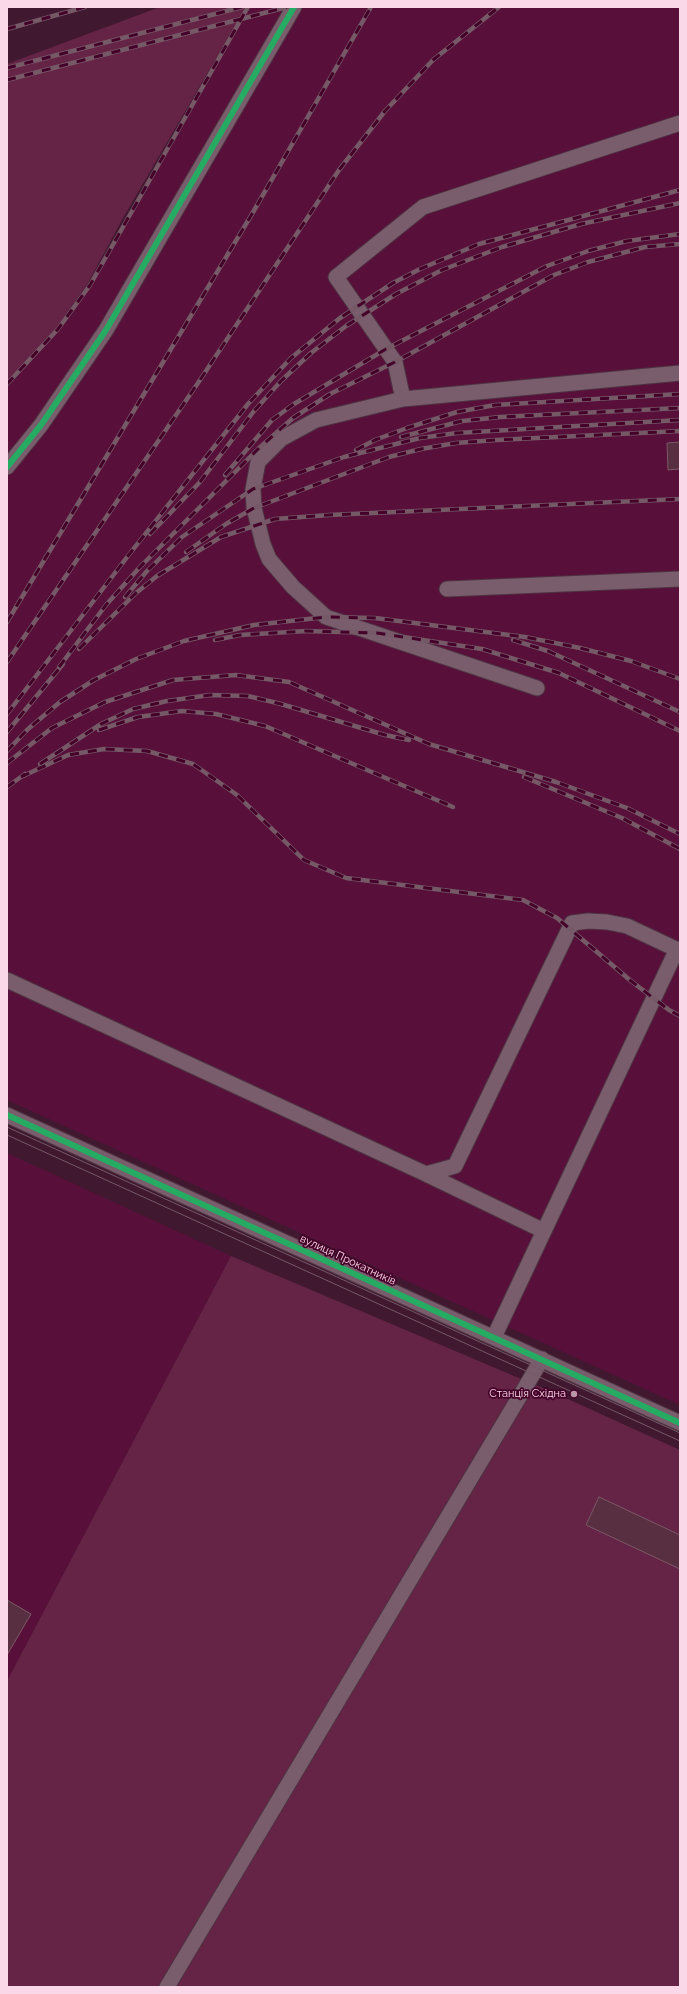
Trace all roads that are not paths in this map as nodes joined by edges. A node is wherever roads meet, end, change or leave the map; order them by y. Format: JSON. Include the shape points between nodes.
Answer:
{"nodes":[{"id":1,"x":294,"y":7,"type":"edge"},
{"id":2,"x":680,"y":123,"type":"edge"},
{"id":3,"x":680,"y":373,"type":"edge"},
{"id":4,"x":403,"y":399,"type":"junction"},
{"id":5,"x":7,"y":467,"type":"edge"},
{"id":6,"x":680,"y":579,"type":"edge"},
{"id":7,"x":447,"y":590,"type":"dead end"},
{"id":8,"x":537,"y":688,"type":"dead end"},
{"id":9,"x":678,"y":950,"type":"edge"},
{"id":10,"x":7,"y":980,"type":"edge"},
{"id":11,"x":7,"y":1115,"type":"edge"},
{"id":12,"x":426,"y":1174,"type":"junction"},
{"id":13,"x":544,"y":1230,"type":"junction"},
{"id":14,"x":494,"y":1337,"type":"junction"},
{"id":15,"x":542,"y":1359,"type":"junction"},
{"id":16,"x":680,"y":1422,"type":"edge"},
{"id":17,"x":167,"y":1987,"type":"edge"}],
"edges":[{"from":1,"to":5,"type":"street","via":[[106,330],[41,425]]},
{"from":2,"to":4,"type":"street","via":[[423,207],[336,277],[395,362]]},
{"from":3,"to":4,"type":"street"},
{"from":4,"to":8,"type":"street","via":[[316,420],[281,439],[258,462],[253,489],[254,508],[269,559],[293,587],[326,616]]},
{"from":6,"to":7,"type":"street"},
{"from":9,"to":12,"type":"street","via":[[627,926],[607,922],[572,923],[455,1166]]},
{"from":9,"to":13,"type":"street"},
{"from":10,"to":12,"type":"street"},
{"from":11,"to":14,"type":"street","name":"вулиця Прокатників"},
{"from":12,"to":13,"type":"street"},
{"from":13,"to":14,"type":"street"},
{"from":14,"to":15,"type":"street","name":"вулиця Прокатників"},
{"from":15,"to":16,"type":"street","name":"вулиця Прокатників"},
{"from":15,"to":17,"type":"street"}]}
